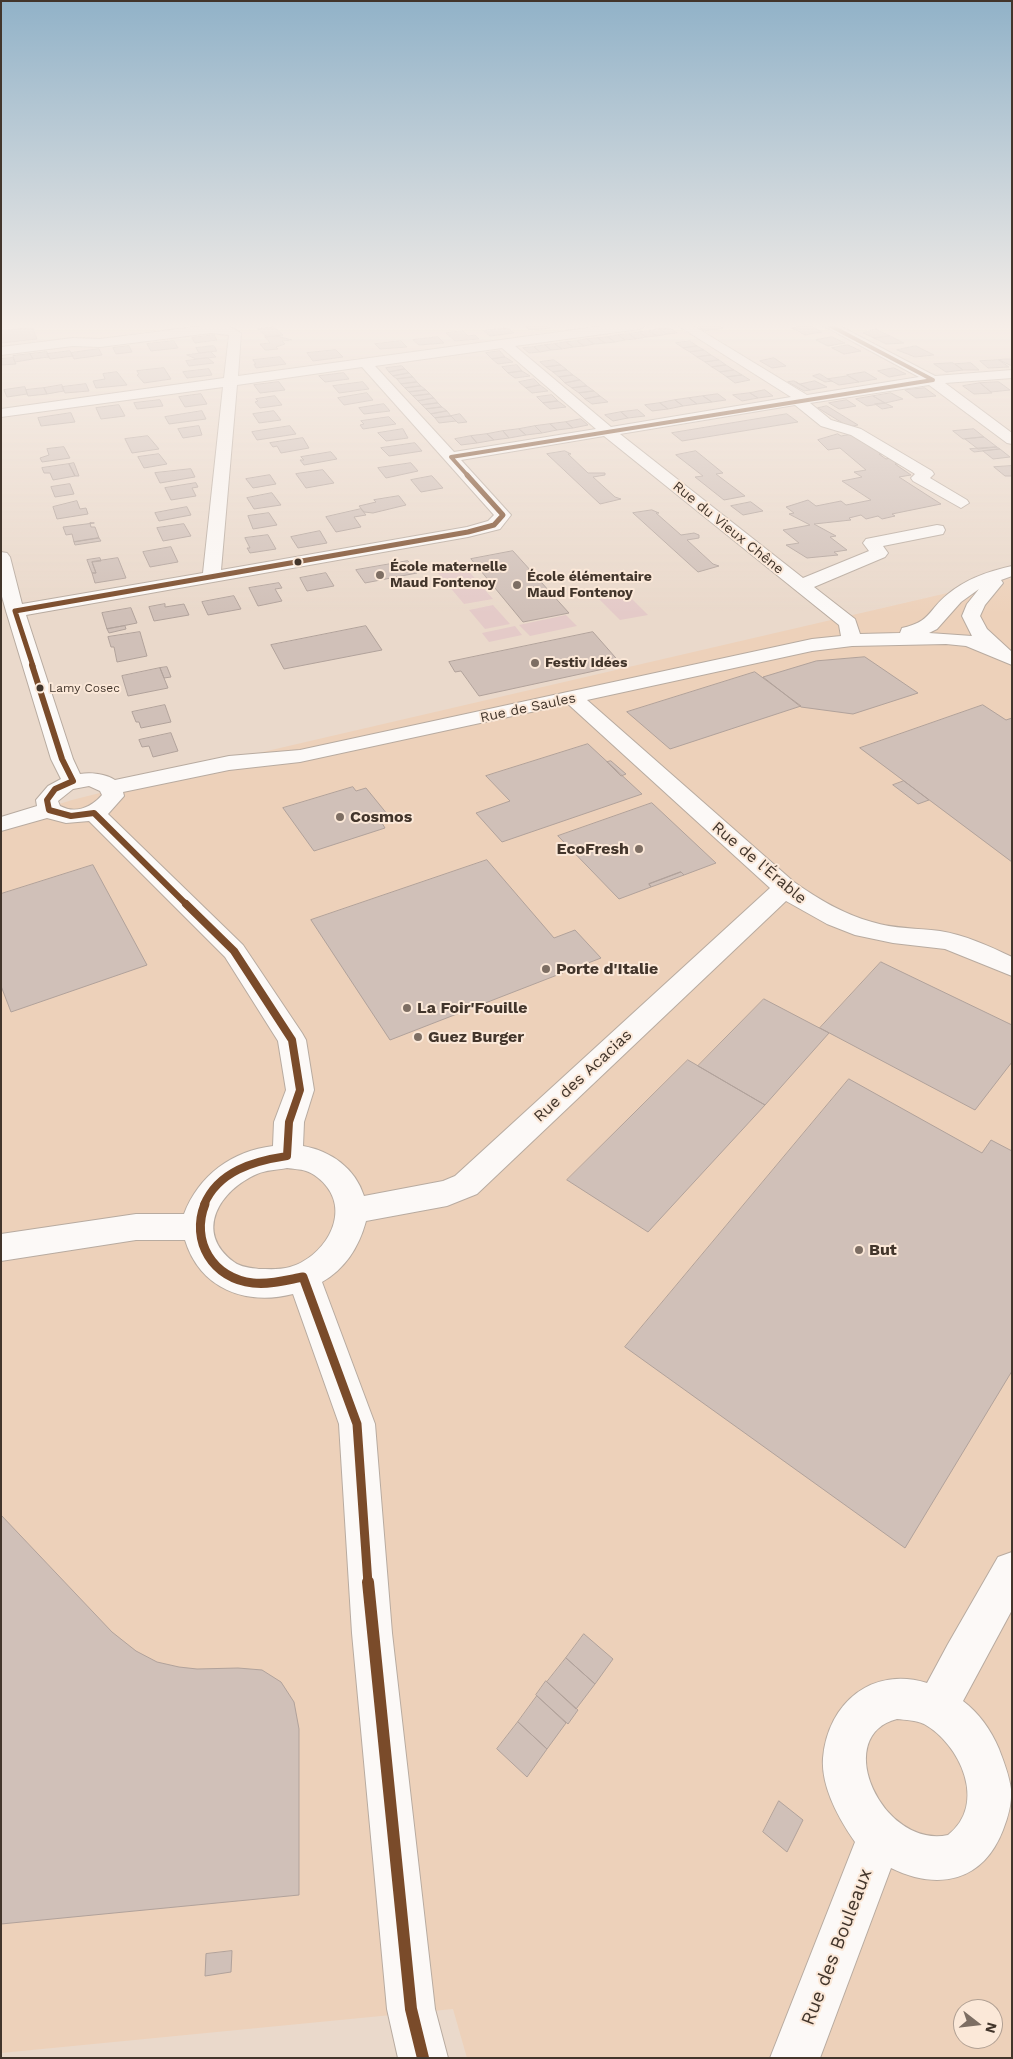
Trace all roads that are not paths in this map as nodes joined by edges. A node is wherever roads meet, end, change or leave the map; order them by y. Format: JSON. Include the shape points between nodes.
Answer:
{"nodes":[{"id":1,"x":228,"y":421,"type":"edge"},
{"id":2,"x":418,"y":421,"type":"edge"},
{"id":3,"x":595,"y":421,"type":"edge"},
{"id":4,"x":674,"y":421,"type":"edge"},
{"id":5,"x":824,"y":421,"type":"edge"},
{"id":6,"x":987,"y":421,"type":"edge"},
{"id":7,"x":608,"y":432,"type":"junction"},
{"id":8,"x":1012,"y":440,"type":"edge"},
{"id":9,"x":451,"y":457,"type":"junction"},
{"id":10,"x":961,"y":503,"type":"dead end"},
{"id":11,"x":937,"y":530,"type":"dead end"},
{"id":12,"x":1,"y":557,"type":"edge"},
{"id":13,"x":1012,"y":571,"type":"edge"},
{"id":14,"x":212,"y":576,"type":"junction"},
{"id":15,"x":1003,"y":581,"type":"edge"},
{"id":16,"x":800,"y":586,"type":"junction"},
{"id":17,"x":15,"y":611,"type":"junction"},
{"id":18,"x":977,"y":627,"type":"junction"},
{"id":19,"x":909,"y":632,"type":"dead end"},
{"id":20,"x":946,"y":638,"type":"junction"},
{"id":21,"x":852,"y":640,"type":"junction"},
{"id":22,"x":1008,"y":657,"type":"edge"},
{"id":23,"x":574,"y":698,"type":"junction"},
{"id":24,"x":73,"y":781,"type":"junction"},
{"id":25,"x":111,"y":788,"type":"junction"},
{"id":26,"x":49,"y":810,"type":"junction"},
{"id":27,"x":94,"y":813,"type":"junction"},
{"id":28,"x":1,"y":824,"type":"edge"},
{"id":29,"x":785,"y":888,"type":"junction"},
{"id":30,"x":1012,"y":967,"type":"edge"},
{"id":31,"x":288,"y":1156,"type":"junction"},
{"id":32,"x":353,"y":1211,"type":"junction"},
{"id":33,"x":197,"y":1227,"type":"junction"},
{"id":34,"x":1,"y":1248,"type":"edge"},
{"id":35,"x":303,"y":1277,"type":"junction"},
{"id":36,"x":1012,"y":1570,"type":"edge"},
{"id":37,"x":937,"y":1708,"type":"junction"},
{"id":38,"x":880,"y":1837,"type":"junction"},
{"id":39,"x":422,"y":2058,"type":"edge"},
{"id":40,"x":794,"y":2058,"type":"edge"}],
"edges":[{"from":1,"to":14,"type":"street"},
{"from":2,"to":9,"type":"street"},
{"from":3,"to":7,"type":"street","name":"Rue du Vieux Chêne"},
{"from":4,"to":7,"type":"street"},
{"from":5,"to":10,"type":"street","via":[[856,432],[926,474],[919,478]]},
{"from":6,"to":8,"type":"street"},
{"from":7,"to":9,"type":"street"},
{"from":7,"to":16,"type":"street","name":"Rue du Vieux Chêne"},
{"from":9,"to":14,"type":"street","via":[[503,515],[494,525]]},
{"from":11,"to":16,"type":"street","via":[[872,543],[879,553]]},
{"from":12,"to":17,"type":"street"},
{"from":13,"to":19,"type":"street","via":[[992,575],[972,585],[944,606],[934,622],[924,629]]},
{"from":14,"to":17,"type":"street"},
{"from":15,"to":18,"type":"street","via":[[976,604],[971,616]]},
{"from":15,"to":20,"type":"street","via":[[969,591],[955,605]]},
{"from":16,"to":21,"type":"street","name":"Rue du Vieux Chêne","via":[[848,623]]},
{"from":17,"to":24,"type":"street","via":[[62,759]]},
{"from":18,"to":20,"type":"street"},
{"from":18,"to":22,"type":"street"},
{"from":20,"to":21,"type":"street","name":"Rue de Saules"},
{"from":20,"to":22,"type":"street","via":[[970,641]]},
{"from":21,"to":23,"type":"street","name":"Rue de Saules","via":[[812,645]]},
{"from":23,"to":25,"type":"street","name":"Rue de Saules","via":[[300,756],[229,763]]},
{"from":23,"to":29,"type":"street","name":"Rue de l'Érable"},
{"from":24,"to":25,"type":"street","via":[[89,779],[103,782]]},
{"from":24,"to":26,"type":"street","via":[[55,789],[46,800]]},
{"from":25,"to":27,"type":"street","via":[[113,796],[108,804]]},
{"from":26,"to":27,"type":"street","via":[[57,815],[77,817]]},
{"from":26,"to":28,"type":"street"},
{"from":27,"to":31,"type":"street","via":[[234,951],[292,1040],[300,1090],[289,1122]]},
{"from":29,"to":30,"type":"street","name":"Rue de l'Érable","via":[[812,908],[854,926],[892,935],[949,942]]},
{"from":29,"to":32,"type":"street","name":"Rue des Acacias","via":[[466,1185],[447,1193]]},
{"from":31,"to":32,"type":"street","via":[[314,1161],[337,1175],[349,1192]]},
{"from":31,"to":33,"type":"street","via":[[254,1162],[225,1177],[205,1200]]},
{"from":32,"to":35,"type":"street","via":[[344,1242],[329,1261]]},
{"from":33,"to":34,"type":"street","via":[[136,1227]]},
{"from":33,"to":35,"type":"street","via":[[204,1254],[226,1275],[252,1283],[278,1283]]},
{"from":35,"to":39,"type":"street","via":[[357,1424],[373,1643],[412,2009]]},
{"from":36,"to":37,"type":"street"},
{"from":37,"to":38,"type":"street","via":[[917,1700],[897,1698],[879,1703],[863,1713],[852,1729],[846,1749],[851,1795],[863,1818]]},
{"from":37,"to":38,"type":"street","via":[[972,1740],[984,1763],[990,1787],[989,1811],[982,1831],[967,1848],[948,1858],[925,1859],[902,1852]]},
{"from":38,"to":40,"type":"street","name":"Rue des Bouleaux"}]}
